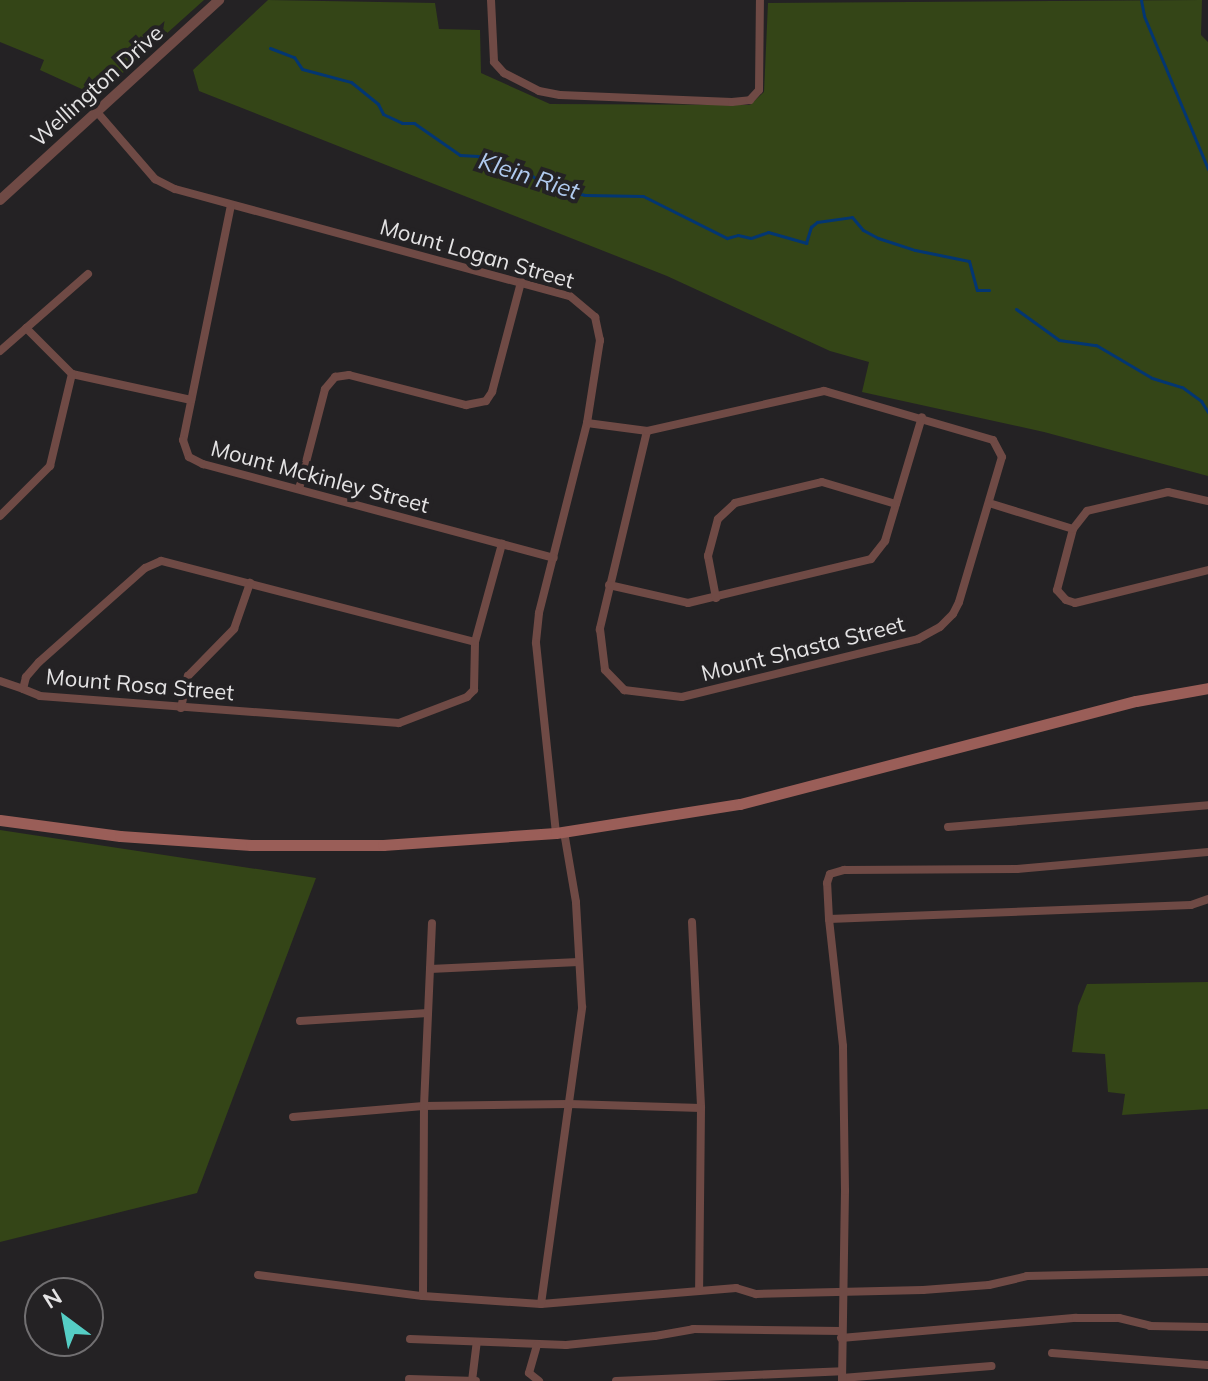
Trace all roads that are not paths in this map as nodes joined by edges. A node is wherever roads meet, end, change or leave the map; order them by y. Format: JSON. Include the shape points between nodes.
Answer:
{"nodes":[{"id":1,"x":219,"y":0,"type":"edge"},
{"id":2,"x":491,"y":0,"type":"edge"},
{"id":3,"x":760,"y":0,"type":"edge"},
{"id":4,"x":97,"y":112,"type":"junction"},
{"id":5,"x":0,"y":200,"type":"edge"},
{"id":6,"x":231,"y":205,"type":"junction"},
{"id":7,"x":88,"y":274,"type":"dead end"},
{"id":8,"x":521,"y":282,"type":"junction"},
{"id":9,"x":26,"y":328,"type":"junction"},
{"id":10,"x":0,"y":351,"type":"edge"},
{"id":11,"x":72,"y":374,"type":"junction"},
{"id":12,"x":191,"y":400,"type":"junction"},
{"id":13,"x":922,"y":417,"type":"junction"},
{"id":14,"x":587,"y":423,"type":"junction"},
{"id":15,"x":647,"y":431,"type":"junction"},
{"id":16,"x":299,"y":489,"type":"junction"},
{"id":17,"x":1208,"y":501,"type":"edge"},
{"id":18,"x":989,"y":503,"type":"junction"},
{"id":19,"x":896,"y":504,"type":"junction"},
{"id":20,"x":0,"y":516,"type":"edge"},
{"id":21,"x":1073,"y":529,"type":"junction"},
{"id":22,"x":502,"y":544,"type":"junction"},
{"id":23,"x":554,"y":558,"type":"junction"},
{"id":24,"x":1208,"y":570,"type":"edge"},
{"id":25,"x":250,"y":583,"type":"junction"},
{"id":26,"x":609,"y":585,"type":"junction"},
{"id":27,"x":716,"y":598,"type":"junction"},
{"id":28,"x":475,"y":642,"type":"junction"},
{"id":29,"x":0,"y":681,"type":"edge"},
{"id":30,"x":1208,"y":688,"type":"edge"},
{"id":31,"x":23,"y":689,"type":"junction"},
{"id":32,"x":181,"y":708,"type":"junction"},
{"id":33,"x":1208,"y":805,"type":"edge"},
{"id":34,"x":0,"y":820,"type":"edge"},
{"id":35,"x":948,"y":827,"type":"dead end"},
{"id":36,"x":560,"y":832,"type":"junction"},
{"id":37,"x":1208,"y":852,"type":"edge"},
{"id":38,"x":1208,"y":899,"type":"edge"},
{"id":39,"x":829,"y":919,"type":"junction"},
{"id":40,"x":692,"y":922,"type":"dead end"},
{"id":41,"x":432,"y":923,"type":"dead end"},
{"id":42,"x":579,"y":962,"type":"junction"},
{"id":43,"x":430,"y":969,"type":"junction"},
{"id":44,"x":428,"y":1013,"type":"junction"},
{"id":45,"x":300,"y":1021,"type":"dead end"},
{"id":46,"x":569,"y":1104,"type":"junction"},
{"id":47,"x":424,"y":1106,"type":"junction"},
{"id":48,"x":701,"y":1108,"type":"junction"},
{"id":49,"x":293,"y":1117,"type":"dead end"},
{"id":50,"x":1208,"y":1272,"type":"edge"},
{"id":51,"x":258,"y":1275,"type":"dead end"},
{"id":52,"x":699,"y":1290,"type":"junction"},
{"id":53,"x":844,"y":1291,"type":"junction"},
{"id":54,"x":423,"y":1296,"type":"junction"},
{"id":55,"x":541,"y":1304,"type":"junction"},
{"id":56,"x":1208,"y":1327,"type":"edge"},
{"id":57,"x":841,"y":1334,"type":"junction"},
{"id":58,"x":410,"y":1339,"type":"dead end"},
{"id":59,"x":477,"y":1342,"type":"junction"},
{"id":60,"x":537,"y":1345,"type":"junction"},
{"id":61,"x":1052,"y":1353,"type":"dead end"},
{"id":62,"x":1208,"y":1365,"type":"edge"},
{"id":63,"x":992,"y":1366,"type":"dead end"},
{"id":64,"x":842,"y":1377,"type":"edge"},
{"id":65,"x":409,"y":1379,"type":"edge"},
{"id":66,"x":474,"y":1381,"type":"edge"},
{"id":67,"x":539,"y":1381,"type":"edge"},
{"id":68,"x":616,"y":1381,"type":"edge"}],
"edges":[{"from":1,"to":4,"type":"street","name":"Wellington Drive"},
{"from":2,"to":3,"type":"street","via":[[494,62],[539,91],[732,102],[750,100],[759,90]]},
{"from":4,"to":5,"type":"street","name":"Wellington Drive"},
{"from":4,"to":6,"type":"street","name":"Mount Logan Street","via":[[155,179]]},
{"from":6,"to":8,"type":"street","name":"Mount Logan Street"},
{"from":6,"to":12,"type":"street","name":"Mount Mckinley Street"},
{"from":7,"to":9,"type":"street"},
{"from":8,"to":14,"type":"street","name":"Mount Logan Street","via":[[570,296],[595,317],[600,340]]},
{"from":8,"to":16,"type":"street","via":[[486,401],[474,406],[349,375],[335,377],[325,389]]},
{"from":9,"to":10,"type":"street"},
{"from":9,"to":11,"type":"street"},
{"from":11,"to":12,"type":"street"},
{"from":11,"to":20,"type":"street","via":[[48,470]]},
{"from":12,"to":16,"type":"street","name":"Mount Mckinley Street","via":[[183,440],[189,457]]},
{"from":13,"to":15,"type":"street","name":"Mount Shasta Street","via":[[824,391]]},
{"from":13,"to":18,"type":"street","name":"Mount Shasta Street","via":[[998,445],[1002,457]]},
{"from":13,"to":19,"type":"street"},
{"from":14,"to":15,"type":"street","name":"Mount Shasta Street"},
{"from":14,"to":23,"type":"street","name":"Mount Logan Street"},
{"from":15,"to":26,"type":"street","name":"Mount Shasta Street"},
{"from":16,"to":22,"type":"street","name":"Mount Mckinley Street"},
{"from":17,"to":21,"type":"street","via":[[1174,492],[1119,502],[1087,511]]},
{"from":18,"to":21,"type":"street"},
{"from":18,"to":26,"type":"street","name":"Mount Shasta Street","via":[[959,602],[930,634],[682,697],[624,690],[609,677],[600,629]]},
{"from":19,"to":27,"type":"street","via":[[885,541],[871,559]]},
{"from":19,"to":27,"type":"street","via":[[822,482],[735,503],[718,519],[708,556]]},
{"from":21,"to":24,"type":"street","via":[[1057,586],[1070,602]]},
{"from":22,"to":23,"type":"street","name":"Mount Mckinley Street"},
{"from":22,"to":28,"type":"street","name":"Mount Rosa Street"},
{"from":23,"to":36,"type":"street","name":"Mount Logan Street","via":[[539,613],[536,652]]},
{"from":25,"to":28,"type":"street","name":"Mount Rosa Street"},
{"from":25,"to":31,"type":"street","name":"Mount Rosa Street","via":[[169,562],[154,563],[31,670]]},
{"from":25,"to":32,"type":"street","via":[[234,629],[188,676]]},
{"from":26,"to":27,"type":"street","via":[[688,603]]},
{"from":28,"to":32,"type":"street","name":"Mount Rosa Street","via":[[471,694],[399,723]]},
{"from":29,"to":31,"type":"street"},
{"from":30,"to":36,"type":"main road","via":[[1136,701],[740,804]]},
{"from":31,"to":32,"type":"street","name":"Mount Rosa Street","via":[[40,696]]},
{"from":33,"to":35,"type":"street"},
{"from":34,"to":36,"type":"main road","via":[[120,836],[251,845],[383,845]]},
{"from":36,"to":42,"type":"street","name":"Mount Logan Street","via":[[576,902]]},
{"from":37,"to":39,"type":"street","via":[[1017,869],[837,871],[827,883]]},
{"from":38,"to":39,"type":"street","via":[[1191,905]]},
{"from":39,"to":53,"type":"street","via":[[843,1046]]},
{"from":40,"to":48,"type":"street"},
{"from":41,"to":43,"type":"street"},
{"from":42,"to":43,"type":"street"},
{"from":42,"to":46,"type":"street","name":"Mount Logan Street","via":[[582,1007]]},
{"from":43,"to":44,"type":"street"},
{"from":44,"to":45,"type":"street"},
{"from":44,"to":47,"type":"street"},
{"from":46,"to":47,"type":"street"},
{"from":46,"to":48,"type":"street"},
{"from":46,"to":55,"type":"street","name":"Mount Logan Street"},
{"from":47,"to":49,"type":"street"},
{"from":47,"to":54,"type":"street"},
{"from":48,"to":52,"type":"street"},
{"from":50,"to":53,"type":"street","via":[[1073,1273],[960,1288]]},
{"from":51,"to":54,"type":"street"},
{"from":52,"to":53,"type":"street"},
{"from":52,"to":55,"type":"street"},
{"from":53,"to":57,"type":"street"},
{"from":54,"to":55,"type":"street"},
{"from":56,"to":57,"type":"street","via":[[1076,1318]]},
{"from":57,"to":60,"type":"street","via":[[693,1329]]},
{"from":57,"to":64,"type":"street"},
{"from":58,"to":59,"type":"street"},
{"from":59,"to":60,"type":"street"},
{"from":59,"to":66,"type":"street"},
{"from":60,"to":67,"type":"street","via":[[529,1373]]},
{"from":61,"to":62,"type":"street"},
{"from":63,"to":64,"type":"street"},
{"from":64,"to":68,"type":"street"},
{"from":65,"to":66,"type":"street"}]}
